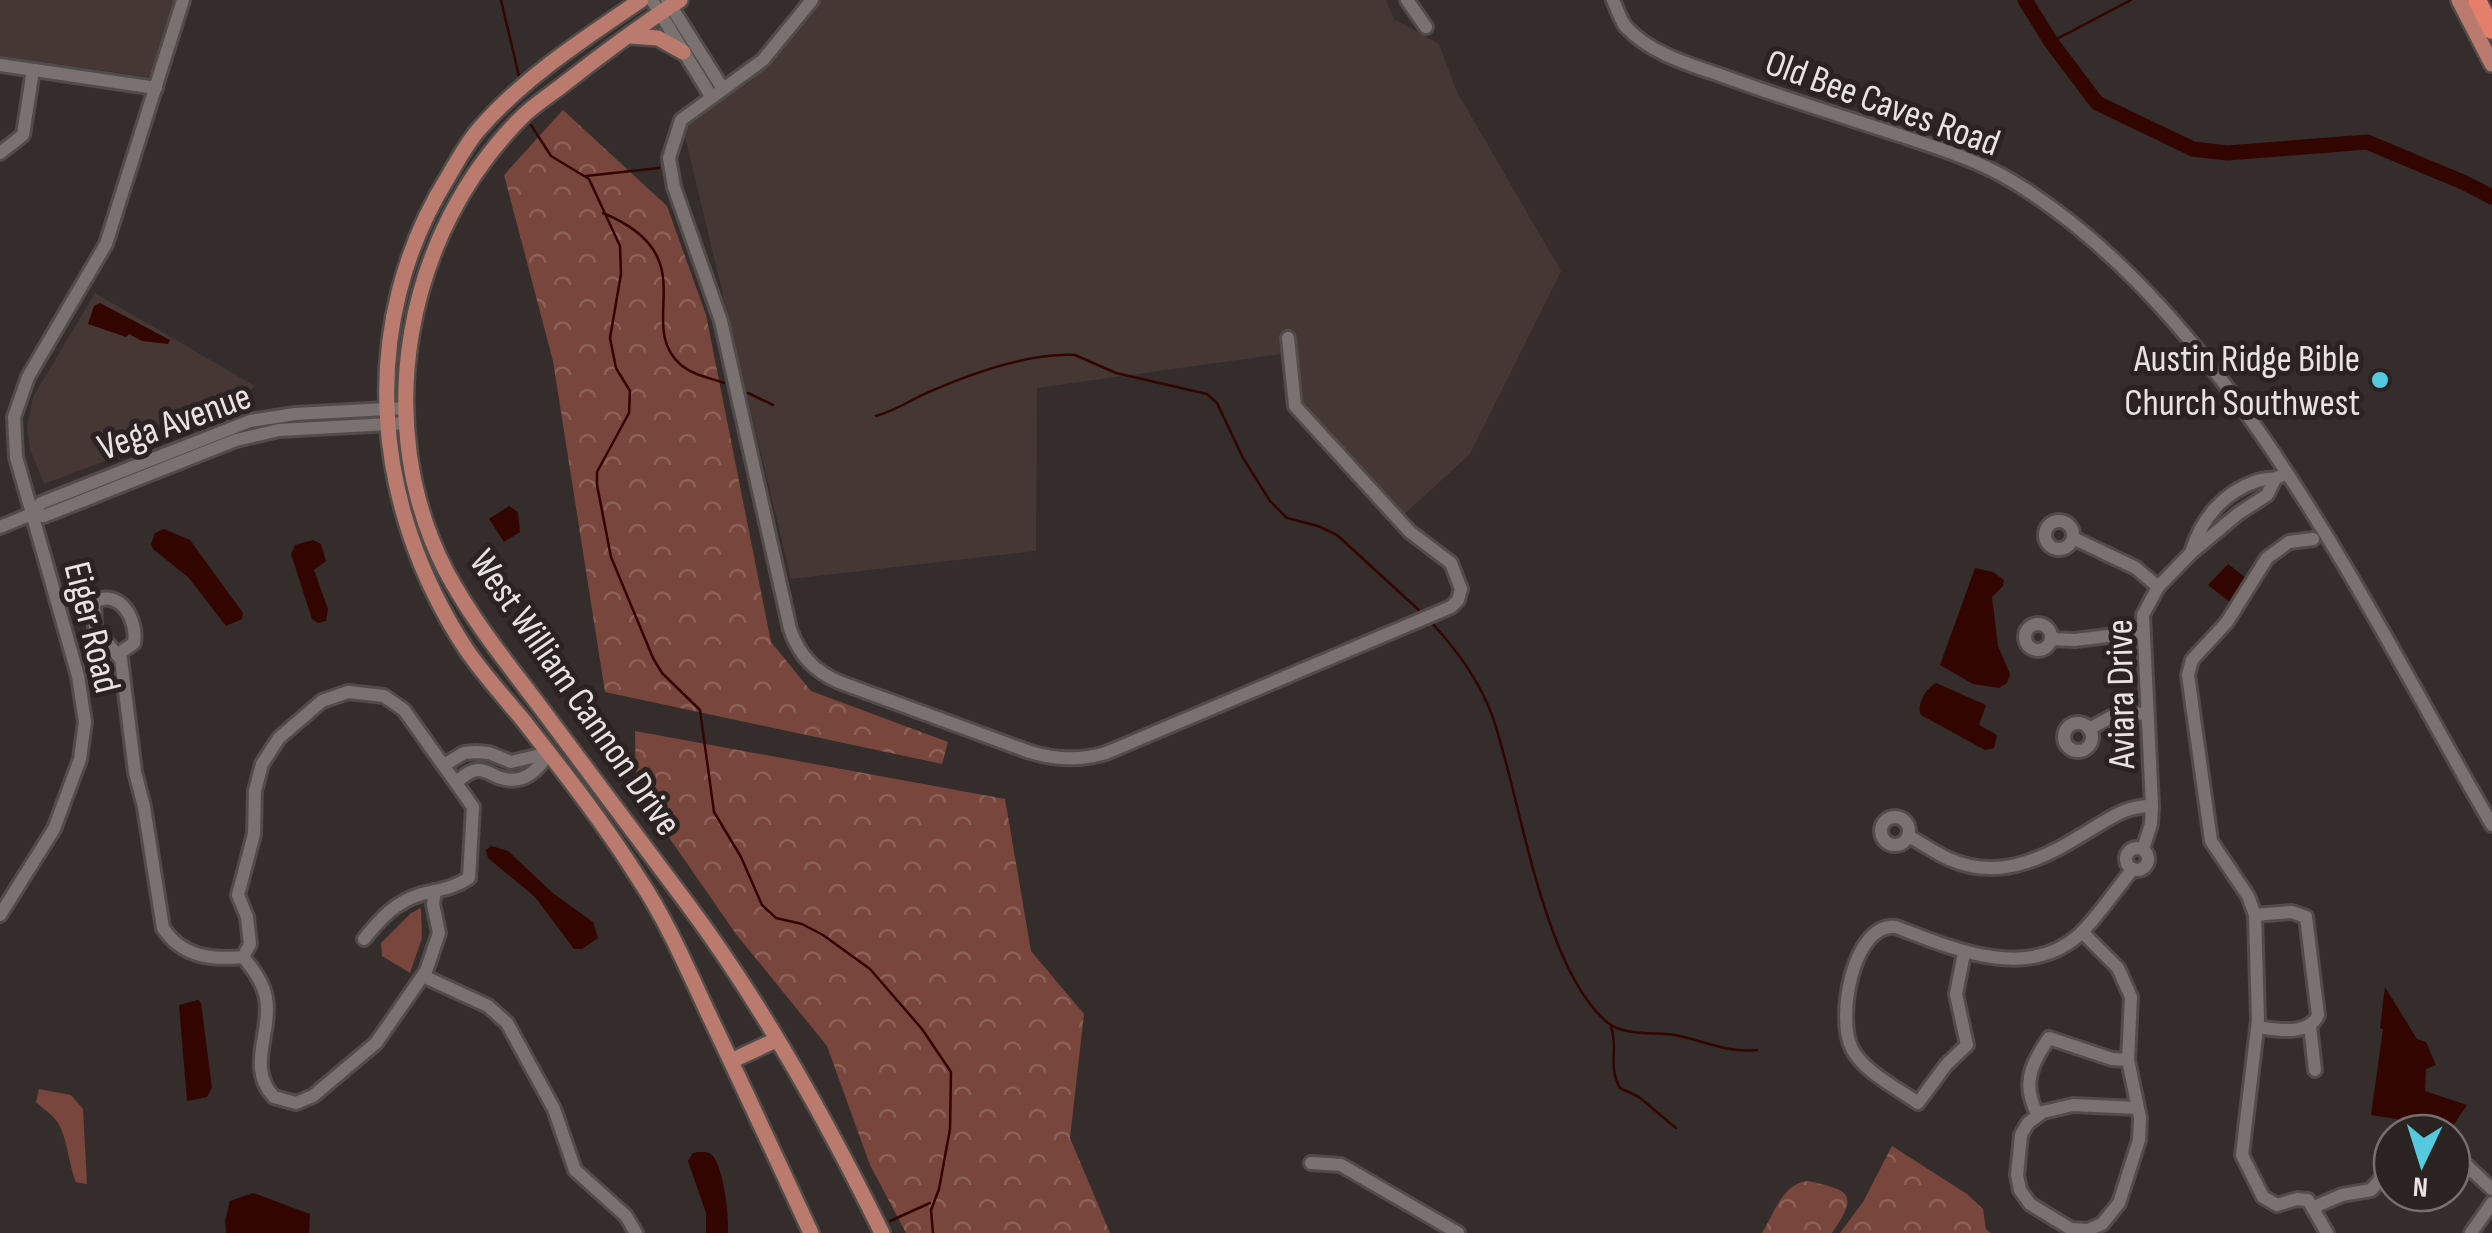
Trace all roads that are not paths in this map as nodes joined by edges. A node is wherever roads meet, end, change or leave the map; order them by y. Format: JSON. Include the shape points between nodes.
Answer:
{"nodes":[{"id":1,"x":183,"y":0,"type":"edge"},
{"id":2,"x":641,"y":0,"type":"edge"},
{"id":3,"x":812,"y":0,"type":"edge"},
{"id":4,"x":1406,"y":0,"type":"edge"},
{"id":5,"x":1613,"y":0,"type":"edge"},
{"id":6,"x":2458,"y":0,"type":"edge"},
{"id":7,"x":2478,"y":0,"type":"edge"},
{"id":8,"x":666,"y":4,"type":"edge"},
{"id":9,"x":1426,"y":26,"type":"dead end"},
{"id":10,"x":2492,"y":30,"type":"edge"},
{"id":11,"x":630,"y":36,"type":"junction"},
{"id":12,"x":683,"y":52,"type":"junction"},
{"id":13,"x":2492,"y":64,"type":"edge"},
{"id":14,"x":0,"y":65,"type":"edge"},
{"id":15,"x":32,"y":76,"type":"junction"},
{"id":16,"x":156,"y":88,"type":"junction"},
{"id":17,"x":717,"y":92,"type":"junction"},
{"id":18,"x":463,"y":152,"type":"junction"},
{"id":19,"x":0,"y":153,"type":"edge"},
{"id":20,"x":480,"y":167,"type":"junction"},
{"id":21,"x":1288,"y":338,"type":"dead end"},
{"id":22,"x":386,"y":416,"type":"junction"},
{"id":23,"x":407,"y":416,"type":"junction"},
{"id":24,"x":2280,"y":476,"type":"junction"},
{"id":25,"x":2228,"y":499,"type":"junction"},
{"id":26,"x":2239,"y":513,"type":"junction"},
{"id":27,"x":32,"y":514,"type":"junction"},
{"id":28,"x":0,"y":527,"type":"edge"},
{"id":29,"x":2319,"y":537,"type":"junction"},
{"id":30,"x":2072,"y":538,"type":"dead end"},
{"id":31,"x":2191,"y":553,"type":"junction"},
{"id":32,"x":2158,"y":586,"type":"junction"},
{"id":33,"x":2141,"y":632,"type":"junction"},
{"id":34,"x":2051,"y":639,"type":"dead end"},
{"id":35,"x":117,"y":655,"type":"dead end"},
{"id":36,"x":2147,"y":714,"type":"junction"},
{"id":37,"x":2089,"y":729,"type":"dead end"},
{"id":38,"x":567,"y":744,"type":"junction"},
{"id":39,"x":549,"y":753,"type":"junction"},
{"id":40,"x":444,"y":764,"type":"junction"},
{"id":41,"x":456,"y":782,"type":"junction"},
{"id":42,"x":2152,"y":806,"type":"junction"},
{"id":43,"x":2492,"y":825,"type":"edge"},
{"id":44,"x":1908,"y":836,"type":"dead end"},
{"id":45,"x":435,"y":892,"type":"junction"},
{"id":46,"x":0,"y":915,"type":"edge"},
{"id":47,"x":2255,"y":915,"type":"junction"},
{"id":48,"x":2082,"y":932,"type":"junction"},
{"id":49,"x":364,"y":938,"type":"dead end"},
{"id":50,"x":1964,"y":953,"type":"junction"},
{"id":51,"x":243,"y":957,"type":"junction"},
{"id":52,"x":423,"y":976,"type":"junction"},
{"id":53,"x":2310,"y":1026,"type":"junction"},
{"id":54,"x":2258,"y":1027,"type":"junction"},
{"id":55,"x":776,"y":1040,"type":"junction"},
{"id":56,"x":731,"y":1060,"type":"junction"},
{"id":57,"x":2128,"y":1060,"type":"junction"},
{"id":58,"x":2315,"y":1070,"type":"dead end"},
{"id":59,"x":2137,"y":1108,"type":"junction"},
{"id":60,"x":2038,"y":1115,"type":"junction"},
{"id":61,"x":1311,"y":1163,"type":"dead end"},
{"id":62,"x":2472,"y":1170,"type":"edge"},
{"id":63,"x":2492,"y":1189,"type":"edge"},
{"id":64,"x":2372,"y":1191,"type":"edge"},
{"id":65,"x":2492,"y":1204,"type":"edge"},
{"id":66,"x":2314,"y":1207,"type":"junction"},
{"id":67,"x":636,"y":1233,"type":"edge"},
{"id":68,"x":811,"y":1233,"type":"edge"},
{"id":69,"x":882,"y":1233,"type":"edge"},
{"id":70,"x":1458,"y":1233,"type":"edge"},
{"id":71,"x":2327,"y":1233,"type":"edge"},
{"id":72,"x":2471,"y":1233,"type":"edge"}],
"edges":[{"from":1,"to":16,"type":"street","name":"Eiger Road"},
{"from":2,"to":18,"type":"main road","name":"West William Cannon Drive","via":[[523,87]]},
{"from":3,"to":17,"type":"street","via":[[763,60]]},
{"from":4,"to":9,"type":"street"},
{"from":5,"to":24,"type":"street","name":"Old Bee Caves Road","via":[[1625,26],[1667,56],[1939,148],[2010,180],[2074,226],[2160,304],[2212,368]]},
{"from":6,"to":13,"type":"main road"},
{"from":7,"to":10,"type":"highway"},
{"from":8,"to":11,"type":"main road","name":"West William Cannon Drive"},
{"from":8,"to":12,"type":"street"},
{"from":8,"to":17,"type":"street"},
{"from":11,"to":12,"type":"main road","via":[[666,40]]},
{"from":11,"to":20,"type":"main road","name":"West William Cannon Drive","via":[[523,116]]},
{"from":12,"to":17,"type":"street"},
{"from":14,"to":15,"type":"street"},
{"from":15,"to":16,"type":"street"},
{"from":15,"to":19,"type":"street","via":[[23,135]]},
{"from":16,"to":27,"type":"street","name":"Eiger Road","via":[[106,244],[17,404],[16,457]]},
{"from":17,"to":21,"type":"street","via":[[677,127],[670,175],[722,321],[790,629],[798,650],[840,682],[1030,752],[1074,759],[1106,753],[1455,604],[1455,569],[1410,532],[1295,406]]},
{"from":18,"to":20,"type":"main road"},
{"from":18,"to":22,"type":"main road","name":"West William Cannon Drive","via":[[422,225],[400,285],[388,345]]},
{"from":20,"to":23,"type":"main road","name":"West William Cannon Drive","via":[[428,266],[410,340]]},
{"from":22,"to":23,"type":"street","name":"Vega Avenue"},
{"from":22,"to":27,"type":"street","name":"Vega Avenue","via":[[270,416],[234,425],[41,503]]},
{"from":22,"to":39,"type":"main road","name":"West William Cannon Drive","via":[[399,502],[426,577],[466,649]]},
{"from":23,"to":38,"type":"main road","name":"West William Cannon Drive","via":[[420,501],[446,570]]},
{"from":24,"to":25,"type":"street","name":"Aviara Drive"},
{"from":24,"to":26,"type":"street","name":"Aviara Drive","via":[[2267,495]]},
{"from":24,"to":29,"type":"street","name":"Old Bee Caves Road"},
{"from":25,"to":26,"type":"street"},
{"from":25,"to":31,"type":"street","name":"Aviara Drive","via":[[2201,523]]},
{"from":26,"to":31,"type":"street","name":"Aviara Drive"},
{"from":27,"to":28,"type":"street","name":"Vega Avenue"},
{"from":27,"to":46,"type":"street","name":"Eiger Road","via":[[78,676],[85,734],[54,829]]},
{"from":29,"to":43,"type":"street","name":"Old Bee Caves Road"},
{"from":29,"to":47,"type":"street","via":[[2298,539],[2263,564],[2188,674],[2210,841]]},
{"from":30,"to":32,"type":"street"},
{"from":31,"to":32,"type":"street","name":"Aviara Drive"},
{"from":32,"to":33,"type":"street","name":"Aviara Drive"},
{"from":33,"to":34,"type":"street"},
{"from":33,"to":36,"type":"street","name":"Aviara Drive"},
{"from":35,"to":51,"type":"street","via":[[163,928],[174,944],[195,954]]},
{"from":36,"to":37,"type":"street","via":[[2106,718]]},
{"from":36,"to":42,"type":"street","name":"Aviara Drive"},
{"from":38,"to":39,"type":"main road"},
{"from":38,"to":55,"type":"main road","name":"West William Cannon Drive","via":[[689,906]]},
{"from":39,"to":40,"type":"street","via":[[512,762],[464,753]]},
{"from":39,"to":41,"type":"street","via":[[537,771],[520,779],[481,769]]},
{"from":39,"to":56,"type":"main road","name":"West William Cannon Drive","via":[[642,883]]},
{"from":40,"to":41,"type":"street"},
{"from":40,"to":51,"type":"street","via":[[404,710],[366,693],[322,701],[279,738],[255,791],[254,834],[238,895],[248,918],[250,944]]},
{"from":41,"to":45,"type":"street","via":[[473,807],[469,878]]},
{"from":42,"to":44,"type":"street","via":[[2123,810],[2050,854],[2015,866],[1958,862]]},
{"from":42,"to":48,"type":"street","name":"Aviara Drive","via":[[2143,850],[2129,852],[2132,868]]},
{"from":45,"to":49,"type":"street","via":[[402,901]]},
{"from":45,"to":52,"type":"street","via":[[439,932]]},
{"from":47,"to":53,"type":"street","via":[[2292,912],[2307,919],[2318,1014]]},
{"from":47,"to":54,"type":"street"},
{"from":48,"to":50,"type":"street","name":"Aviara Drive","via":[[2030,956]]},
{"from":48,"to":57,"type":"street","via":[[2118,968],[2131,996]]},
{"from":50,"to":50,"type":"street","name":"Aviara Drive","via":[[1884,926],[1852,971],[1846,1034],[1859,1060],[1918,1103],[1967,1045],[1956,994]]},
{"from":51,"to":52,"type":"street","via":[[266,997],[261,1079],[283,1102],[313,1096],[376,1043]]},
{"from":52,"to":67,"type":"street","via":[[488,1006],[507,1023],[554,1109],[575,1170]]},
{"from":53,"to":54,"type":"street"},
{"from":53,"to":58,"type":"street"},
{"from":54,"to":66,"type":"street","via":[[2242,1156],[2266,1200],[2278,1205],[2306,1199]]},
{"from":55,"to":56,"type":"main road"},
{"from":55,"to":69,"type":"main road","name":"West William Cannon Drive"},
{"from":56,"to":68,"type":"main road","name":"West William Cannon Drive"},
{"from":57,"to":59,"type":"street"},
{"from":57,"to":60,"type":"street","via":[[2050,1038],[2028,1085]]},
{"from":59,"to":60,"type":"street","via":[[2079,1104]]},
{"from":59,"to":60,"type":"street","via":[[2139,1140],[2119,1203],[2088,1230],[2060,1224],[2020,1190],[2022,1136]]},
{"from":61,"to":70,"type":"street","via":[[1341,1164]]},
{"from":62,"to":63,"type":"street"},
{"from":64,"to":66,"type":"street"},
{"from":65,"to":72,"type":"street"},
{"from":66,"to":71,"type":"street"}]}
